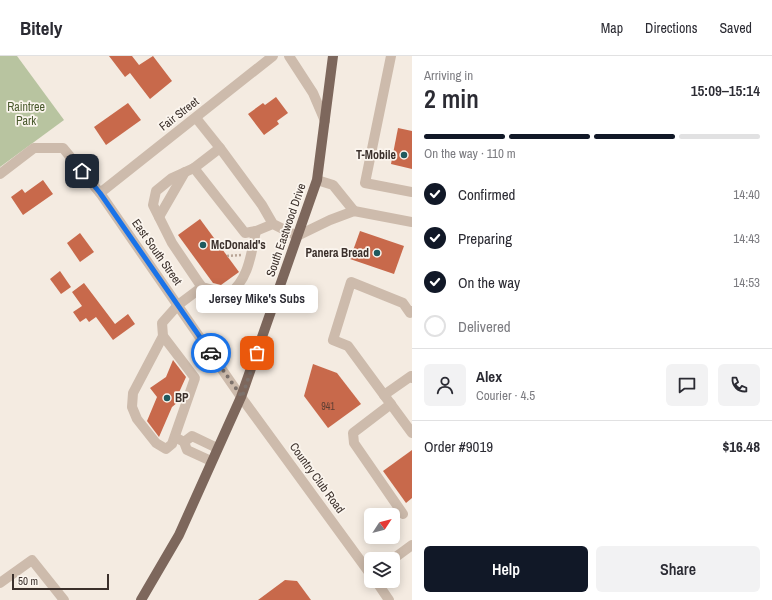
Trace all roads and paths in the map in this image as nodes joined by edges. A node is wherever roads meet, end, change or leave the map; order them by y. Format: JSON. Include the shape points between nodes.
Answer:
{"nodes":[{"id":1,"x":273,"y":56,"type":"edge"},
{"id":2,"x":289,"y":56,"type":"edge"},
{"id":3,"x":333,"y":56,"type":"edge"},
{"id":4,"x":391,"y":56,"type":"edge"},
{"id":5,"x":196,"y":118,"type":"junction"},
{"id":6,"x":325,"y":121,"type":"junction"},
{"id":7,"x":220,"y":148,"type":"junction"},
{"id":8,"x":189,"y":170,"type":"junction"},
{"id":9,"x":0,"y":174,"type":"edge"},
{"id":10,"x":317,"y":180,"type":"junction"},
{"id":11,"x":412,"y":192,"type":"edge"},
{"id":12,"x":100,"y":193,"type":"junction"},
{"id":13,"x":354,"y":211,"type":"junction"},
{"id":14,"x":159,"y":217,"type":"junction"},
{"id":15,"x":412,"y":222,"type":"edge"},
{"id":16,"x":273,"y":224,"type":"junction"},
{"id":17,"x":256,"y":231,"type":"junction"},
{"id":18,"x":298,"y":236,"type":"junction"},
{"id":19,"x":202,"y":287,"type":"junction"},
{"id":20,"x":178,"y":305,"type":"junction"},
{"id":21,"x":412,"y":311,"type":"edge"},
{"id":22,"x":163,"y":336,"type":"junction"},
{"id":23,"x":412,"y":378,"type":"edge"},
{"id":24,"x":384,"y":395,"type":"junction"},
{"id":25,"x":242,"y":397,"type":"junction"},
{"id":26,"x":390,"y":404,"type":"junction"},
{"id":27,"x":412,"y":433,"type":"edge"},
{"id":28,"x":175,"y":437,"type":"junction"},
{"id":29,"x":184,"y":442,"type":"junction"},
{"id":30,"x":216,"y":448,"type":"junction"},
{"id":31,"x":211,"y":461,"type":"junction"},
{"id":32,"x":403,"y":514,"type":"dead end"},
{"id":33,"x":412,"y":545,"type":"edge"},
{"id":34,"x":400,"y":554,"type":"edge"},
{"id":35,"x":364,"y":565,"type":"edge"},
{"id":36,"x":0,"y":583,"type":"edge"},
{"id":37,"x":381,"y":588,"type":"edge"},
{"id":38,"x":64,"y":600,"type":"edge"},
{"id":39,"x":141,"y":600,"type":"edge"},
{"id":40,"x":390,"y":600,"type":"edge"}],
"edges":[{"from":1,"to":5,"type":"street","name":"Fair Street"},
{"from":2,"to":6,"type":"street","via":[[313,94]]},
{"from":3,"to":6,"type":"main road","name":"South Eastwood Drive"},
{"from":4,"to":11,"type":"street","via":[[365,183]]},
{"from":5,"to":7,"type":"street"},
{"from":5,"to":12,"type":"street","name":"Fair Street"},
{"from":6,"to":10,"type":"main road","name":"South Eastwood Drive"},
{"from":7,"to":8,"type":"street"},
{"from":7,"to":16,"type":"street"},
{"from":8,"to":14,"type":"street"},
{"from":8,"to":14,"type":"street","via":[[172,178],[156,191],[153,205]]},
{"from":8,"to":17,"type":"street","via":[[245,233]]},
{"from":9,"to":12,"type":"street","name":"East South Street","via":[[34,148],[63,148]]},
{"from":10,"to":13,"type":"street","via":[[333,185]]},
{"from":10,"to":18,"type":"main road","name":"South Eastwood Drive"},
{"from":12,"to":20,"type":"street","name":"East South Street"},
{"from":13,"to":15,"type":"street"},
{"from":13,"to":18,"type":"street"},
{"from":14,"to":19,"type":"street","via":[[172,243]]},
{"from":16,"to":17,"type":"street"},
{"from":16,"to":18,"type":"street"},
{"from":17,"to":19,"type":"street","via":[[248,269],[238,288],[229,294]]},
{"from":18,"to":25,"type":"main road","name":"South Eastwood Drive"},
{"from":19,"to":20,"type":"street"},
{"from":20,"to":22,"type":"street","via":[[162,323]]},
{"from":20,"to":25,"type":"street","name":"East South Street"},
{"from":21,"to":24,"type":"street","via":[[410,313],[403,303],[351,282],[333,340],[348,346]]},
{"from":22,"to":28,"type":"street","via":[[195,378]]},
{"from":22,"to":28,"type":"street","via":[[134,393],[132,407],[136,419],[162,448],[169,448]]},
{"from":23,"to":24,"type":"street","via":[[411,376]]},
{"from":24,"to":26,"type":"street"},
{"from":25,"to":30,"type":"main road","name":"South Eastwood Drive"},
{"from":25,"to":35,"type":"street","name":"Country Club Road"},
{"from":26,"to":27,"type":"street"},
{"from":26,"to":32,"type":"street","via":[[353,433],[354,443]]},
{"from":28,"to":29,"type":"street"},
{"from":29,"to":30,"type":"street","via":[[192,436]]},
{"from":29,"to":31,"type":"street","via":[[187,450]]},
{"from":30,"to":31,"type":"main road","name":"South Eastwood Drive"},
{"from":31,"to":39,"type":"main road","name":"South Eastwood Drive","via":[[179,535]]},
{"from":33,"to":34,"type":"street"},
{"from":36,"to":38,"type":"street","via":[[32,560]]},
{"from":37,"to":40,"type":"street"}]}
